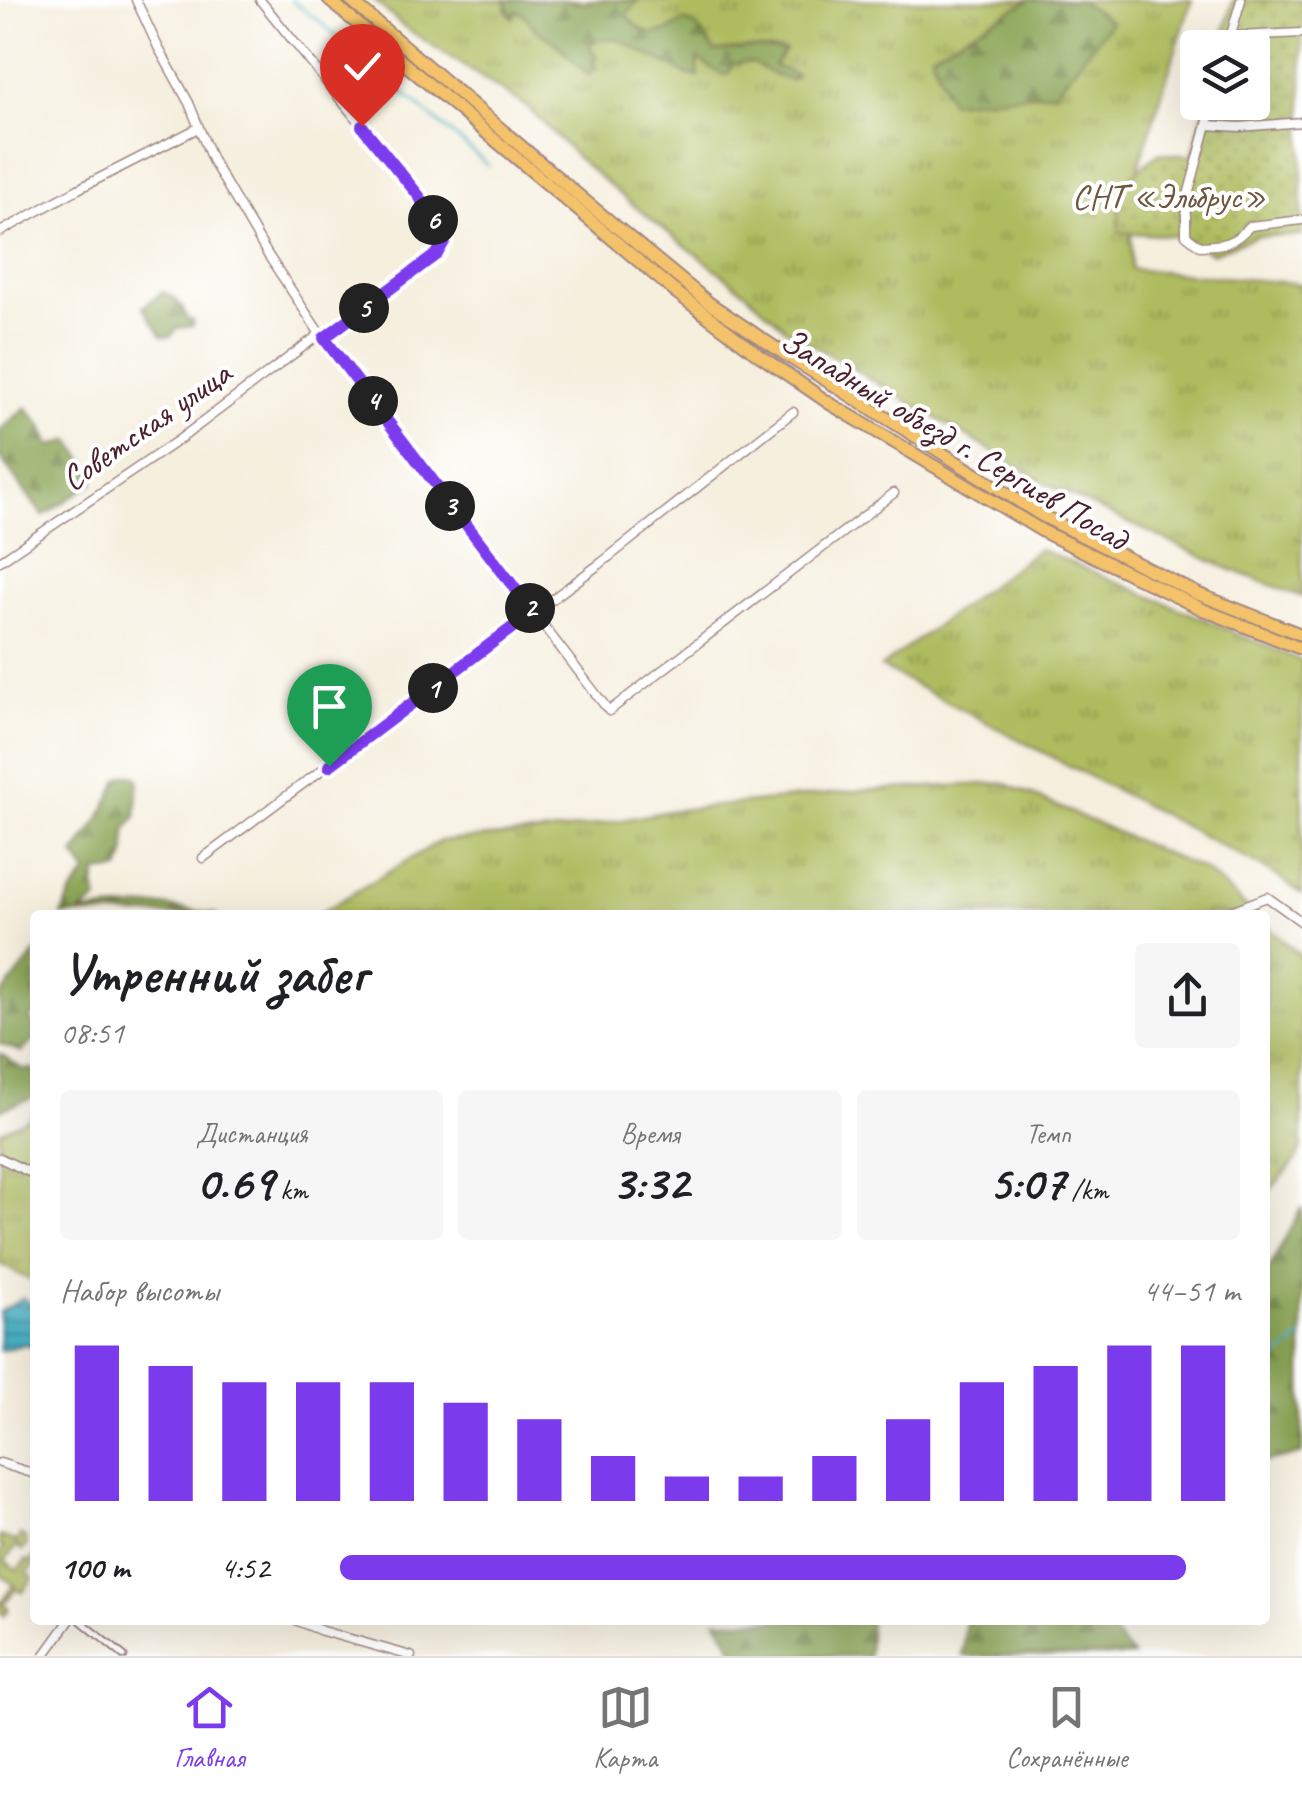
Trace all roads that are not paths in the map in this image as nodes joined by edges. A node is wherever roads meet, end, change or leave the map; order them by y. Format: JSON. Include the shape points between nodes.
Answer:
{"nodes":[{"id":1,"x":136,"y":0,"type":"edge"},
{"id":2,"x":260,"y":0,"type":"edge"},
{"id":3,"x":329,"y":0,"type":"edge"},
{"id":4,"x":350,"y":0,"type":"edge"},
{"id":5,"x":1241,"y":0,"type":"edge"},
{"id":6,"x":1232,"y":30,"type":"edge"},
{"id":7,"x":1302,"y":34,"type":"edge"},
{"id":8,"x":1270,"y":35,"type":"edge"},
{"id":9,"x":1208,"y":120,"type":"edge"},
{"id":10,"x":1302,"y":122,"type":"edge"},
{"id":11,"x":1207,"y":125,"type":"junction"},
{"id":12,"x":198,"y":128,"type":"junction"},
{"id":13,"x":1302,"y":220,"type":"edge"},
{"id":14,"x":0,"y":232,"type":"edge"},
{"id":15,"x":322,"y":336,"type":"junction"},
{"id":16,"x":793,"y":412,"type":"dead end"},
{"id":17,"x":894,"y":493,"type":"dead end"},
{"id":18,"x":0,"y":560,"type":"edge"},
{"id":19,"x":533,"y":612,"type":"junction"},
{"id":20,"x":1302,"y":635,"type":"edge"},
{"id":21,"x":1302,"y":649,"type":"edge"},
{"id":22,"x":203,"y":858,"type":"dead end"},
{"id":23,"x":1234,"y":910,"type":"edge"},
{"id":24,"x":1302,"y":922,"type":"edge"},
{"id":25,"x":0,"y":1158,"type":"edge"},
{"id":26,"x":30,"y":1173,"type":"edge"},
{"id":27,"x":0,"y":1462,"type":"edge"},
{"id":28,"x":30,"y":1472,"type":"edge"},
{"id":29,"x":66,"y":1625,"type":"edge"},
{"id":30,"x":86,"y":1625,"type":"edge"},
{"id":31,"x":307,"y":1625,"type":"edge"},
{"id":32,"x":44,"y":1656,"type":"edge"},
{"id":33,"x":124,"y":1656,"type":"edge"},
{"id":34,"x":411,"y":1656,"type":"edge"}],
"edges":[{"from":1,"to":12,"type":"street"},
{"from":2,"to":15,"type":"street","name":"Советская улица","via":[[419,196],[445,240],[437,254]]},
{"from":3,"to":21,"type":"main road","name":"Западный объезд г. Сергиев Посад","via":[[674,290],[828,403],[1044,532]]},
{"from":4,"to":20,"type":"main road","name":"Западный объезд г. Сергиев Посад","via":[[709,303],[789,357],[1041,515],[1198,594]]},
{"from":5,"to":6,"type":"street"},
{"from":7,"to":8,"type":"street"},
{"from":9,"to":11,"type":"street"},
{"from":10,"to":11,"type":"street"},
{"from":11,"to":13,"type":"street","via":[[1186,203],[1186,235],[1200,246],[1224,245],[1250,226]]},
{"from":12,"to":14,"type":"street"},
{"from":12,"to":15,"type":"street"},
{"from":15,"to":18,"type":"street","name":"Советская улица"},
{"from":15,"to":19,"type":"street"},
{"from":16,"to":19,"type":"street"},
{"from":17,"to":19,"type":"street","via":[[609,711]]},
{"from":19,"to":22,"type":"street"},
{"from":23,"to":24,"type":"street","via":[[1267,897]]},
{"from":25,"to":26,"type":"street"},
{"from":27,"to":28,"type":"street"},
{"from":29,"to":32,"type":"street"},
{"from":30,"to":33,"type":"street"},
{"from":31,"to":34,"type":"street"}]}
